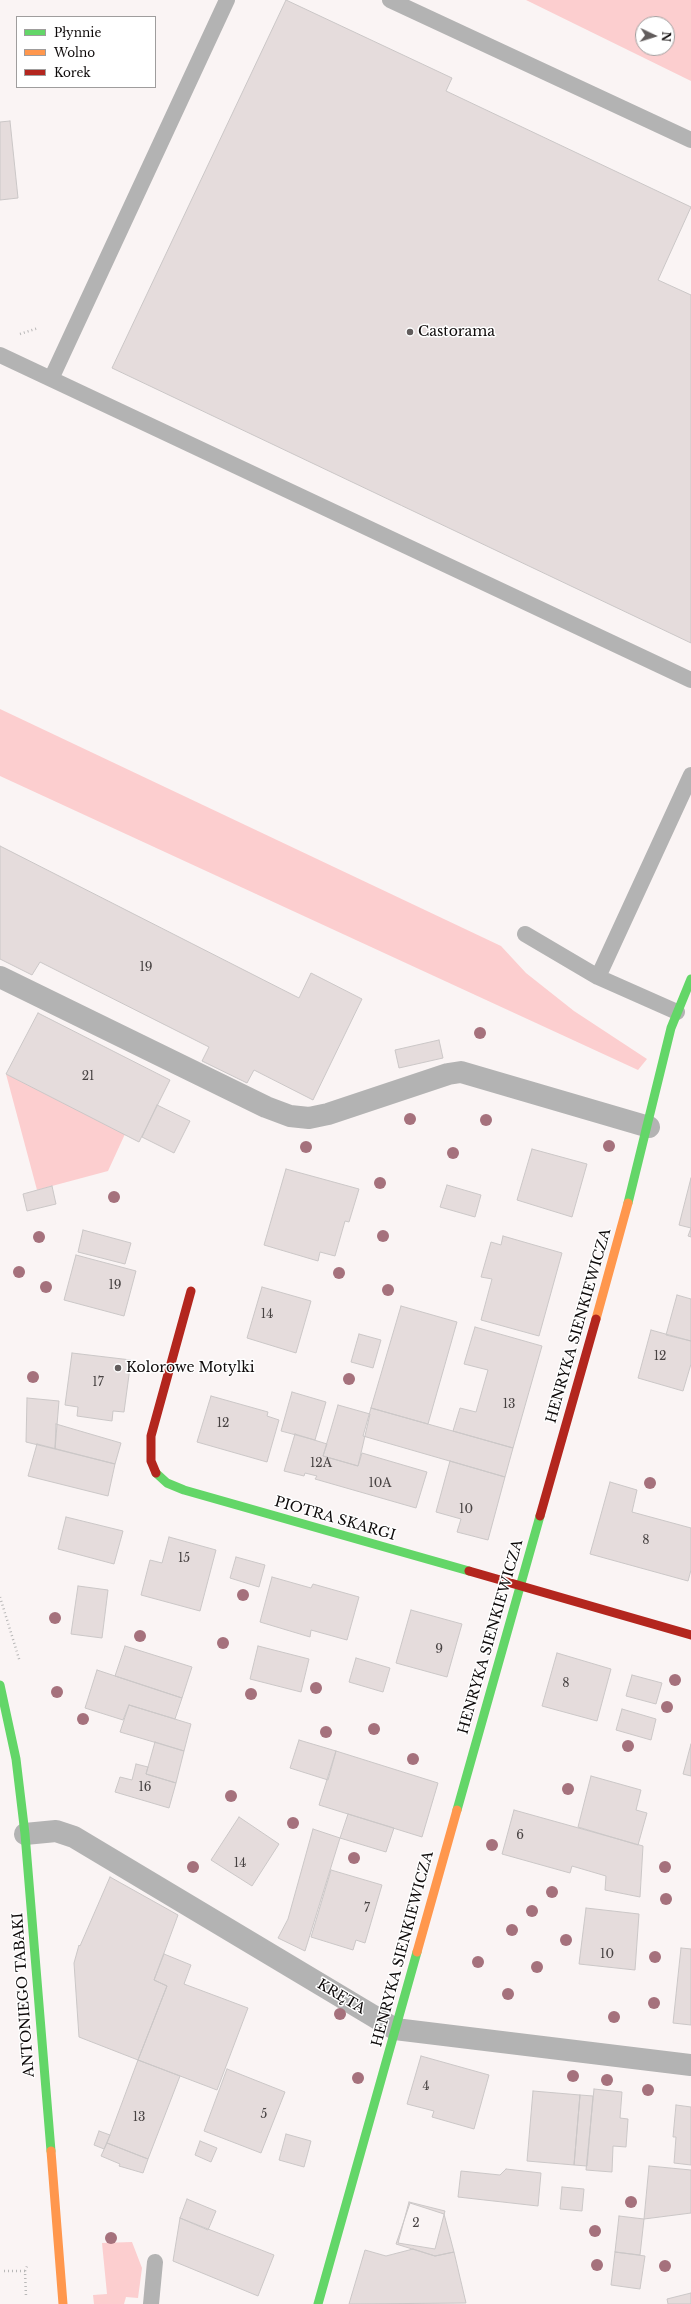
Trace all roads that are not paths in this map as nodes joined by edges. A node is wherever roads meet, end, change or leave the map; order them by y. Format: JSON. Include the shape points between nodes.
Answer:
{"nodes":[{"id":1,"x":227,"y":0,"type":"edge"},
{"id":2,"x":390,"y":0,"type":"edge"},
{"id":3,"x":691,"y":140,"type":"edge"},
{"id":4,"x":0,"y":355,"type":"edge"},
{"id":5,"x":51,"y":379,"type":"junction"},
{"id":6,"x":691,"y":680,"type":"edge"},
{"id":7,"x":691,"y":775,"type":"edge"},
{"id":8,"x":525,"y":934,"type":"dead end"},
{"id":9,"x":598,"y":976,"type":"junction"},
{"id":10,"x":0,"y":977,"type":"edge"},
{"id":11,"x":691,"y":979,"type":"edge"},
{"id":12,"x":677,"y":1012,"type":"junction"},
{"id":13,"x":649,"y":1128,"type":"junction"},
{"id":14,"x":191,"y":1291,"type":"dead end"},
{"id":15,"x":520,"y":1587,"type":"junction"},
{"id":16,"x":691,"y":1635,"type":"edge"},
{"id":17,"x":0,"y":1685,"type":"edge"},
{"id":18,"x":25,"y":1834,"type":"junction"},
{"id":19,"x":395,"y":2029,"type":"junction"},
{"id":20,"x":691,"y":2064,"type":"edge"},
{"id":21,"x":155,"y":2262,"type":"dead end"},
{"id":22,"x":63,"y":2304,"type":"edge"},
{"id":23,"x":151,"y":2304,"type":"edge"},
{"id":24,"x":318,"y":2304,"type":"edge"}],
"edges":[{"from":1,"to":5,"type":"lane"},
{"from":2,"to":3,"type":"lane"},
{"from":4,"to":5,"type":"lane"},
{"from":5,"to":6,"type":"lane"},
{"from":7,"to":9,"type":"lane"},
{"from":8,"to":9,"type":"lane"},
{"from":9,"to":12,"type":"lane"},
{"from":10,"to":13,"type":"street","via":[[266,1107],[295,1117],[309,1118],[328,1114],[448,1074],[461,1072]]},
{"from":11,"to":12,"type":"street","name":"HENRYKA SIENKIEWICZA"},
{"from":12,"to":13,"type":"street","name":"HENRYKA SIENKIEWICZA","via":[[671,1028]]},
{"from":13,"to":15,"type":"street","name":"HENRYKA SIENKIEWICZA"},
{"from":14,"to":15,"type":"street","name":"PIOTRA SKARGI","via":[[151,1436],[154,1471],[160,1477],[184,1490]]},
{"from":15,"to":16,"type":"street","name":"PIOTRA SKARGI"},
{"from":15,"to":19,"type":"street","name":"HENRYKA SIENKIEWICZA"},
{"from":17,"to":18,"type":"street","name":"ANTONIEGO TABAKI","via":[[16,1759]]},
{"from":18,"to":19,"type":"street","name":"KRĘTA","via":[[56,1831],[74,1837]]},
{"from":18,"to":22,"type":"street","name":"ANTONIEGO TABAKI"},
{"from":19,"to":20,"type":"street","name":"KRĘTA"},
{"from":19,"to":24,"type":"street","name":"HENRYKA SIENKIEWICZA"},
{"from":21,"to":23,"type":"lane"}]}
